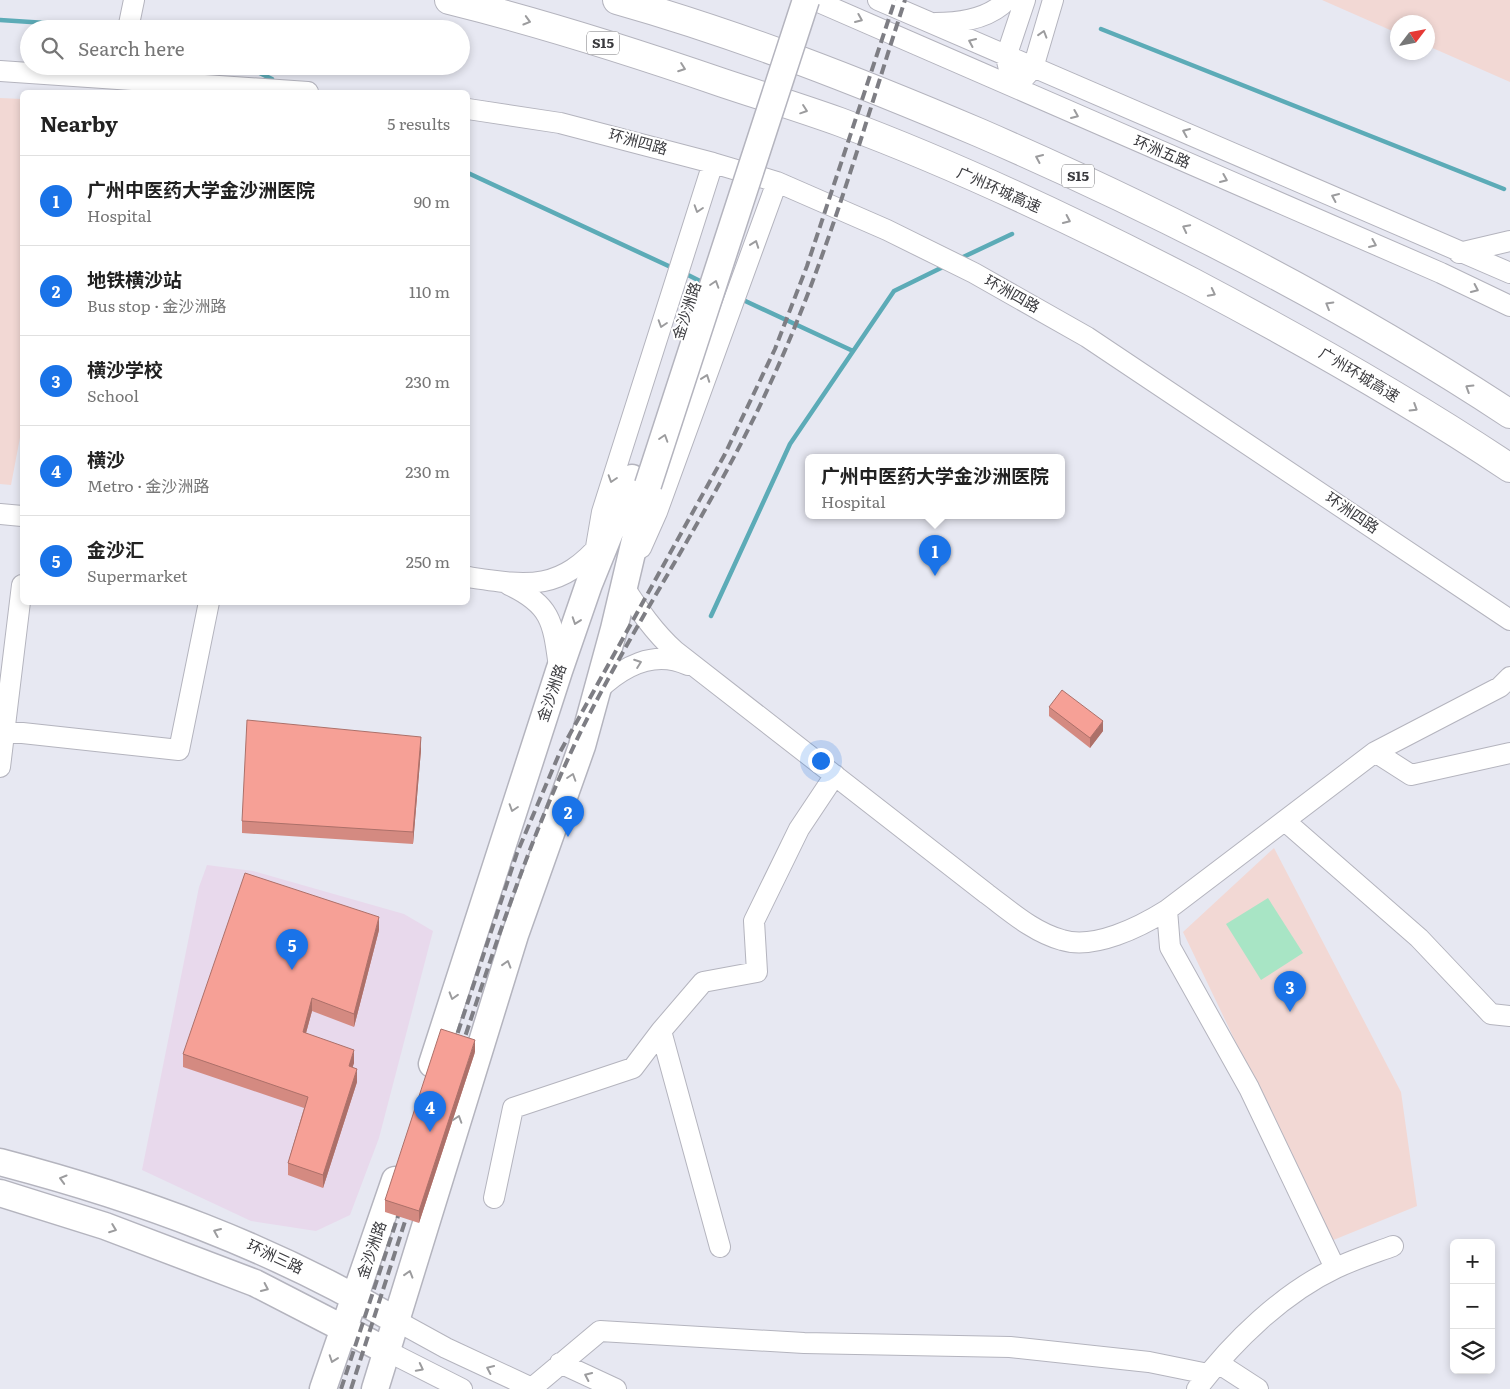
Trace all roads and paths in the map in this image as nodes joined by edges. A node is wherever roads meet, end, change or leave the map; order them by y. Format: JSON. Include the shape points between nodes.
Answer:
{"nodes":[{"id":1,"x":134,"y":0,"type":"edge"},
{"id":2,"x":448,"y":0,"type":"edge"},
{"id":3,"x":617,"y":0,"type":"edge"},
{"id":4,"x":789,"y":0,"type":"edge"},
{"id":5,"x":806,"y":0,"type":"edge"},
{"id":6,"x":814,"y":0,"type":"edge"},
{"id":7,"x":878,"y":0,"type":"edge"},
{"id":8,"x":1007,"y":0,"type":"edge"},
{"id":9,"x":1025,"y":0,"type":"edge"},
{"id":10,"x":1053,"y":0,"type":"edge"},
{"id":11,"x":130,"y":20,"type":"edge"},
{"id":12,"x":931,"y":24,"type":"junction"},
{"id":13,"x":1006,"y":57,"type":"junction"},
{"id":14,"x":1033,"y":68,"type":"junction"},
{"id":15,"x":0,"y":71,"type":"edge"},
{"id":16,"x":20,"y":72,"type":"edge"},
{"id":17,"x":59,"y":75,"type":"edge"},
{"id":18,"x":118,"y":79,"type":"edge"},
{"id":19,"x":1014,"y":88,"type":"junction"},
{"id":20,"x":279,"y":90,"type":"edge"},
{"id":21,"x":470,"y":109,"type":"edge"},
{"id":22,"x":713,"y":163,"type":"junction"},
{"id":23,"x":777,"y":182,"type":"junction"},
{"id":24,"x":1510,"y":240,"type":"edge"},
{"id":25,"x":1460,"y":252,"type":"junction"},
{"id":26,"x":1510,"y":257,"type":"edge"},
{"id":27,"x":1491,"y":264,"type":"junction"},
{"id":28,"x":1441,"y":273,"type":"junction"},
{"id":29,"x":1510,"y":273,"type":"edge"},
{"id":30,"x":1510,"y":306,"type":"edge"},
{"id":31,"x":1510,"y":414,"type":"edge"},
{"id":32,"x":1510,"y":468,"type":"edge"},
{"id":33,"x":640,"y":481,"type":"junction"},
{"id":34,"x":0,"y":514,"type":"edge"},
{"id":35,"x":20,"y":516,"type":"edge"},
{"id":36,"x":612,"y":530,"type":"junction"},
{"id":37,"x":595,"y":550,"type":"junction"},
{"id":38,"x":470,"y":577,"type":"edge"},
{"id":39,"x":503,"y":582,"type":"junction"},
{"id":40,"x":589,"y":584,"type":"junction"},
{"id":41,"x":624,"y":586,"type":"junction"},
{"id":42,"x":20,"y":601,"type":"edge"},
{"id":43,"x":208,"y":605,"type":"edge"},
{"id":44,"x":1504,"y":615,"type":"edge"},
{"id":45,"x":559,"y":670,"type":"junction"},
{"id":46,"x":700,"y":671,"type":"junction"},
{"id":47,"x":1510,"y":677,"type":"edge"},
{"id":48,"x":598,"y":690,"type":"junction"},
{"id":49,"x":4,"y":731,"type":"junction"},
{"id":50,"x":1375,"y":752,"type":"junction"},
{"id":51,"x":1510,"y":753,"type":"edge"},
{"id":52,"x":0,"y":767,"type":"edge"},
{"id":53,"x":835,"y":775,"type":"junction"},
{"id":54,"x":1285,"y":821,"type":"junction"},
{"id":55,"x":1167,"y":910,"type":"junction"},
{"id":56,"x":1510,"y":1016,"type":"edge"},
{"id":57,"x":661,"y":1032,"type":"junction"},
{"id":58,"x":424,"y":1087,"type":"edge"},
{"id":59,"x":404,"y":1153,"type":"edge"},
{"id":60,"x":0,"y":1162,"type":"edge"},
{"id":61,"x":0,"y":1193,"type":"edge"},
{"id":62,"x":494,"y":1198,"type":"dead end"},
{"id":63,"x":1393,"y":1246,"type":"dead end"},
{"id":64,"x":720,"y":1247,"type":"dead end"},
{"id":65,"x":1335,"y":1268,"type":"junction"},
{"id":66,"x":356,"y":1298,"type":"junction"},
{"id":67,"x":395,"y":1320,"type":"junction"},
{"id":68,"x":344,"y":1328,"type":"junction"},
{"id":69,"x":387,"y":1351,"type":"junction"},
{"id":70,"x":560,"y":1363,"type":"junction"},
{"id":71,"x":1208,"y":1375,"type":"edge"},
{"id":72,"x":450,"y":1388,"type":"edge"},
{"id":73,"x":533,"y":1388,"type":"edge"},
{"id":74,"x":323,"y":1389,"type":"edge"},
{"id":75,"x":375,"y":1389,"type":"edge"},
{"id":76,"x":616,"y":1389,"type":"edge"},
{"id":77,"x":1258,"y":1389,"type":"edge"}],
"edges":[{"from":1,"to":11,"type":"street"},
{"from":2,"to":32,"type":"highway","name":"广州环城高速","number":"S15","one_way":true,"via":[[610,45],[786,103],[843,123],[1020,198],[1130,250],[1260,318]]},
{"from":31,"to":3,"type":"highway","number":"S15","one_way":true,"via":[[1294,285],[1181,225],[1037,157],[804,63],[721,32]]},
{"from":4,"to":33,"type":"main road","name":"金沙洲路"},
{"from":33,"to":5,"type":"main road","name":"金沙洲路","one_way":true,"bridge":true},
{"from":6,"to":19,"type":"street","name":"环洲五路","one_way":true},
{"from":7,"to":12,"type":"street","name":"环洲五路"},
{"from":8,"to":12,"type":"street","via":[[987,14],[972,19]]},
{"from":9,"to":13,"type":"street"},
{"from":14,"to":10,"type":"street","one_way":true},
{"from":13,"to":12,"type":"street","name":"环洲五路","one_way":true},
{"from":13,"to":14,"type":"street","name":"环洲五路"},
{"from":13,"to":19,"type":"street"},
{"from":14,"to":19,"type":"street"},
{"from":25,"to":14,"type":"street","name":"环洲五路","one_way":true},
{"from":15,"to":16,"type":"street"},
{"from":17,"to":18,"type":"street"},
{"from":18,"to":20,"type":"street"},
{"from":19,"to":28,"type":"street","name":"环洲五路","one_way":true},
{"from":21,"to":22,"type":"street","name":"环洲四路","via":[[560,123]]},
{"from":22,"to":23,"type":"street","name":"环洲四路"},
{"from":22,"to":37,"type":"street","one_way":true,"via":[[602,512]]},
{"from":41,"to":23,"type":"street","one_way":true,"via":[[657,512]]},
{"from":23,"to":44,"type":"street","name":"环洲四路","via":[[974,273],[1087,337]]},
{"from":24,"to":25,"type":"street"},
{"from":25,"to":27,"type":"street","name":"环洲五路"},
{"from":25,"to":28,"type":"street"},
{"from":26,"to":27,"type":"street"},
{"from":27,"to":28,"type":"street"},
{"from":27,"to":29,"type":"street","name":"环洲五路"},
{"from":28,"to":30,"type":"street","name":"环洲五路","one_way":true},
{"from":33,"to":36,"type":"main road","name":"金沙洲路"},
{"from":33,"to":41,"type":"main road","name":"金沙洲路"},
{"from":34,"to":35,"type":"street"},
{"from":36,"to":37,"type":"street"},
{"from":36,"to":40,"type":"main road","name":"金沙洲路"},
{"from":37,"to":39,"type":"street","via":[[577,567],[553,579],[540,583]]},
{"from":37,"to":40,"type":"street"},
{"from":38,"to":39,"type":"street"},
{"from":39,"to":45,"type":"street","via":[[529,594],[542,606],[555,636]]},
{"from":40,"to":45,"type":"main road","name":"金沙洲路","one_way":true},
{"from":41,"to":46,"type":"street","via":[[662,639]]},
{"from":41,"to":48,"type":"main road","name":"金沙洲路"},
{"from":42,"to":49,"type":"street"},
{"from":43,"to":49,"type":"street","via":[[179,750]]},
{"from":45,"to":58,"type":"main road","name":"金沙洲路","one_way":true},
{"from":48,"to":46,"type":"street","one_way":true,"via":[[625,668],[655,658],[682,662]]},
{"from":46,"to":53,"type":"street"},
{"from":47,"to":50,"type":"street","via":[[1500,687]]},
{"from":67,"to":48,"type":"main road","name":"金沙洲路","one_way":true,"via":[[515,935],[568,788]]},
{"from":49,"to":52,"type":"street"},
{"from":50,"to":51,"type":"street","via":[[1411,775]]},
{"from":50,"to":54,"type":"street"},
{"from":53,"to":55,"type":"street","via":[[986,894],[1046,934],[1064,941],[1103,938],[1130,930]]},
{"from":53,"to":57,"type":"street","via":[[799,829],[754,921],[757,972],[704,982]]},
{"from":54,"to":55,"type":"street"},
{"from":54,"to":56,"type":"street","via":[[1419,938],[1491,1014]]},
{"from":55,"to":65,"type":"street","via":[[1170,947],[1250,1088]]},
{"from":57,"to":62,"type":"street","via":[[633,1068],[513,1108]]},
{"from":57,"to":64,"type":"street"},
{"from":59,"to":66,"type":"main road","name":"金沙洲路"},
{"from":66,"to":60,"type":"main road","name":"环洲三路","one_way":true,"via":[[256,1248],[183,1218],[84,1185]]},
{"from":61,"to":68,"type":"main road","one_way":true,"via":[[106,1226],[211,1265]]},
{"from":63,"to":65,"type":"street"},
{"from":65,"to":71,"type":"street","via":[[1268,1310]]},
{"from":66,"to":67,"type":"main road","name":"环洲三路"},
{"from":66,"to":68,"type":"main road","name":"金沙洲路"},
{"from":67,"to":69,"type":"main road","name":"金沙洲路"},
{"from":73,"to":67,"type":"street","name":"环洲三路","one_way":true,"via":[[446,1348]]},
{"from":68,"to":69,"type":"main road"},
{"from":68,"to":74,"type":"main road","name":"金沙洲路","one_way":true},
{"from":69,"to":72,"type":"street","one_way":true},
{"from":69,"to":75,"type":"main road","name":"金沙洲路"},
{"from":70,"to":71,"type":"street","via":[[600,1331],[804,1343],[1010,1347],[1149,1362]]},
{"from":70,"to":73,"type":"street"},
{"from":76,"to":70,"type":"street","one_way":true},
{"from":71,"to":77,"type":"street"}]}
